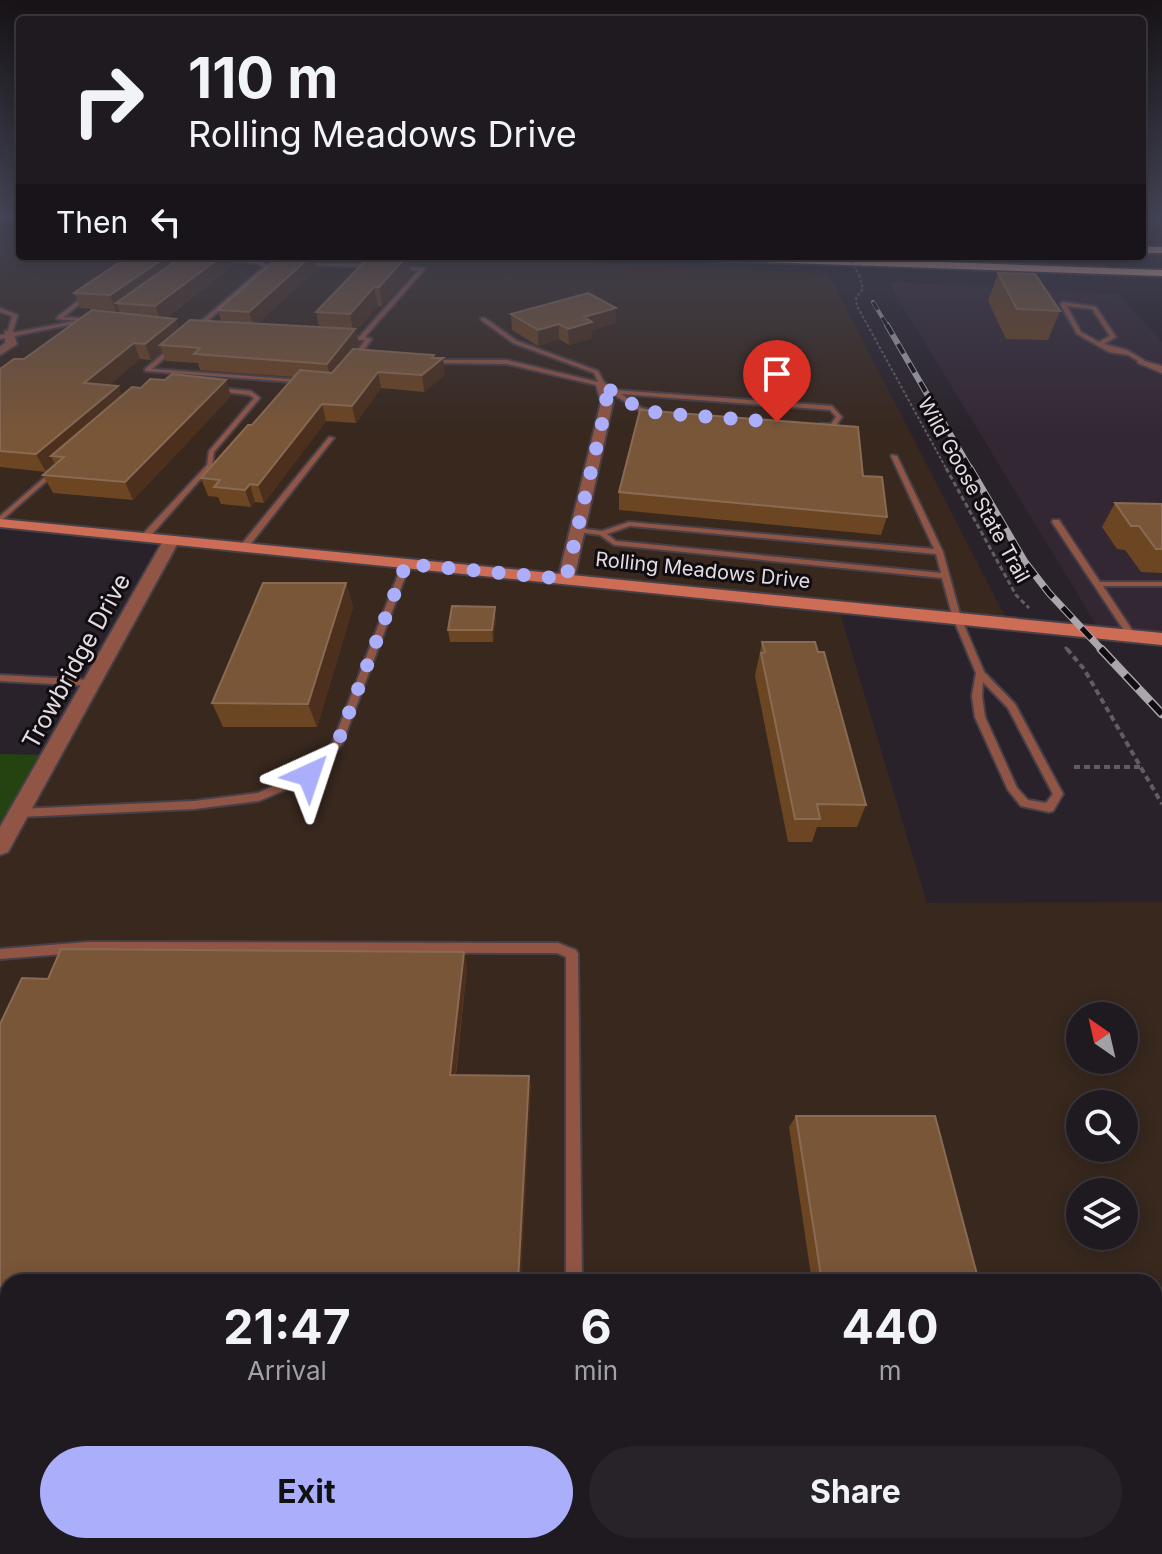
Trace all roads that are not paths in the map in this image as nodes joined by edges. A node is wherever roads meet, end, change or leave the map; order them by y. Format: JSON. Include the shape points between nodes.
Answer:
{"nodes":[{"id":1,"x":244,"y":287,"type":"edge"},
{"id":2,"x":407,"y":287,"type":"edge"},
{"id":3,"x":91,"y":293,"type":"edge"},
{"id":4,"x":0,"y":310,"type":"edge"},
{"id":5,"x":483,"y":319,"type":"dead end"},
{"id":6,"x":90,"y":320,"type":"junction"},
{"id":7,"x":100,"y":321,"type":"edge"},
{"id":8,"x":182,"y":327,"type":"edge"},
{"id":9,"x":196,"y":328,"type":"junction"},
{"id":10,"x":211,"y":329,"type":"edge"},
{"id":11,"x":77,"y":330,"type":"edge"},
{"id":12,"x":5,"y":335,"type":"edge"},
{"id":13,"x":330,"y":337,"type":"edge"},
{"id":14,"x":360,"y":339,"type":"junction"},
{"id":15,"x":1099,"y":344,"type":"junction"},
{"id":16,"x":0,"y":352,"type":"edge"},
{"id":17,"x":417,"y":361,"type":"edge"},
{"id":18,"x":1142,"y":361,"type":"joint"},
{"id":19,"x":351,"y":362,"type":"edge"},
{"id":20,"x":1162,"y":370,"type":"edge"},
{"id":21,"x":318,"y":383,"type":"edge"},
{"id":22,"x":208,"y":388,"type":"edge"},
{"id":23,"x":608,"y":388,"type":"junction"},
{"id":24,"x":674,"y":414,"type":"edge"},
{"id":25,"x":819,"y":425,"type":"edge"},
{"id":26,"x":331,"y":438,"type":"dead end"},
{"id":27,"x":894,"y":456,"type":"dead end"},
{"id":28,"x":57,"y":469,"type":"edge"},
{"id":29,"x":0,"y":522,"type":"edge"},
{"id":30,"x":1056,"y":522,"type":"dead end"},
{"id":31,"x":577,"y":530,"type":"junction"},
{"id":32,"x":602,"y":533,"type":"junction"},
{"id":33,"x":144,"y":538,"type":"junction"},
{"id":34,"x":171,"y":541,"type":"junction"},
{"id":35,"x":243,"y":548,"type":"junction"},
{"id":36,"x":939,"y":552,"type":"junction"},
{"id":37,"x":406,"y":564,"type":"junction"},
{"id":38,"x":944,"y":576,"type":"junction"},
{"id":39,"x":566,"y":579,"type":"junction"},
{"id":40,"x":1097,"y":584,"type":"junction"},
{"id":41,"x":1162,"y":584,"type":"edge"},
{"id":42,"x":957,"y":618,"type":"junction"},
{"id":43,"x":1132,"y":636,"type":"junction"},
{"id":44,"x":1162,"y":639,"type":"edge"},
{"id":45,"x":980,"y":673,"type":"junction"},
{"id":46,"x":0,"y":678,"type":"edge"},
{"id":47,"x":91,"y":683,"type":"junction"},
{"id":48,"x":19,"y":813,"type":"junction"},
{"id":49,"x":0,"y":846,"type":"edge"},
{"id":50,"x":0,"y":954,"type":"edge"},
{"id":51,"x":574,"y":1274,"type":"edge"}],
"edges":[{"from":1,"to":9,"type":"lane"},
{"from":2,"to":14,"type":"lane"},
{"from":3,"to":6,"type":"lane","via":[[59,318]]},
{"from":4,"to":12,"type":"lane","via":[[15,315]]},
{"from":5,"to":23,"type":"lane","via":[[515,342],[596,372]]},
{"from":6,"to":7,"type":"lane"},
{"from":6,"to":11,"type":"lane"},
{"from":6,"to":12,"type":"lane"},
{"from":8,"to":9,"type":"lane"},
{"from":9,"to":10,"type":"lane"},
{"from":9,"to":21,"type":"lane","via":[[147,370]]},
{"from":12,"to":16,"type":"street","via":[[11,344]]},
{"from":13,"to":14,"type":"lane"},
{"from":14,"to":19,"type":"lane","via":[[369,339]]},
{"from":15,"to":15,"type":"lane","via":[[1079,333],[1063,304],[1094,308],[1113,337]]},
{"from":15,"to":18,"type":"lane"},
{"from":17,"to":23,"type":"lane","via":[[507,362]]},
{"from":18,"to":20,"type":"street"},
{"from":22,"to":33,"type":"lane","via":[[257,398],[211,452],[210,465]]},
{"from":23,"to":24,"type":"lane","via":[[640,409]]},
{"from":23,"to":25,"type":"lane","via":[[832,408],[839,417],[833,426]]},
{"from":23,"to":31,"type":"street"},
{"from":26,"to":35,"type":"lane"},
{"from":27,"to":36,"type":"lane"},
{"from":28,"to":29,"type":"lane"},
{"from":29,"to":33,"type":"main road","name":"Rolling Meadows Drive"},
{"from":30,"to":40,"type":"lane"},
{"from":31,"to":32,"type":"lane"},
{"from":31,"to":39,"type":"street"},
{"from":32,"to":36,"type":"lane","via":[[629,524]]},
{"from":32,"to":38,"type":"lane","via":[[614,543]]},
{"from":33,"to":34,"type":"main road","name":"Rolling Meadows Drive"},
{"from":34,"to":35,"type":"main road","name":"Rolling Meadows Drive"},
{"from":34,"to":47,"type":"street","name":"Trowbridge Drive"},
{"from":35,"to":37,"type":"main road","name":"Rolling Meadows Drive"},
{"from":36,"to":38,"type":"lane"},
{"from":37,"to":39,"type":"main road","name":"Rolling Meadows Drive"},
{"from":37,"to":48,"type":"lane","via":[[337,744],[309,775],[259,797]]},
{"from":38,"to":42,"type":"lane"},
{"from":39,"to":42,"type":"main road","name":"Rolling Meadows Drive"},
{"from":40,"to":41,"type":"lane"},
{"from":40,"to":43,"type":"lane"},
{"from":42,"to":43,"type":"main road","name":"Rolling Meadows Drive"},
{"from":42,"to":45,"type":"lane"},
{"from":43,"to":44,"type":"main road","name":"Rolling Meadows Drive"},
{"from":45,"to":45,"type":"lane","via":[[1012,706],[1058,794],[1049,808],[1025,803],[1013,790],[980,717]]},
{"from":46,"to":47,"type":"lane"},
{"from":47,"to":48,"type":"street","name":"Trowbridge Drive"},
{"from":48,"to":49,"type":"street","name":"Trowbridge Drive"},
{"from":50,"to":51,"type":"lane","via":[[88,947],[558,948],[572,954]]}]}
